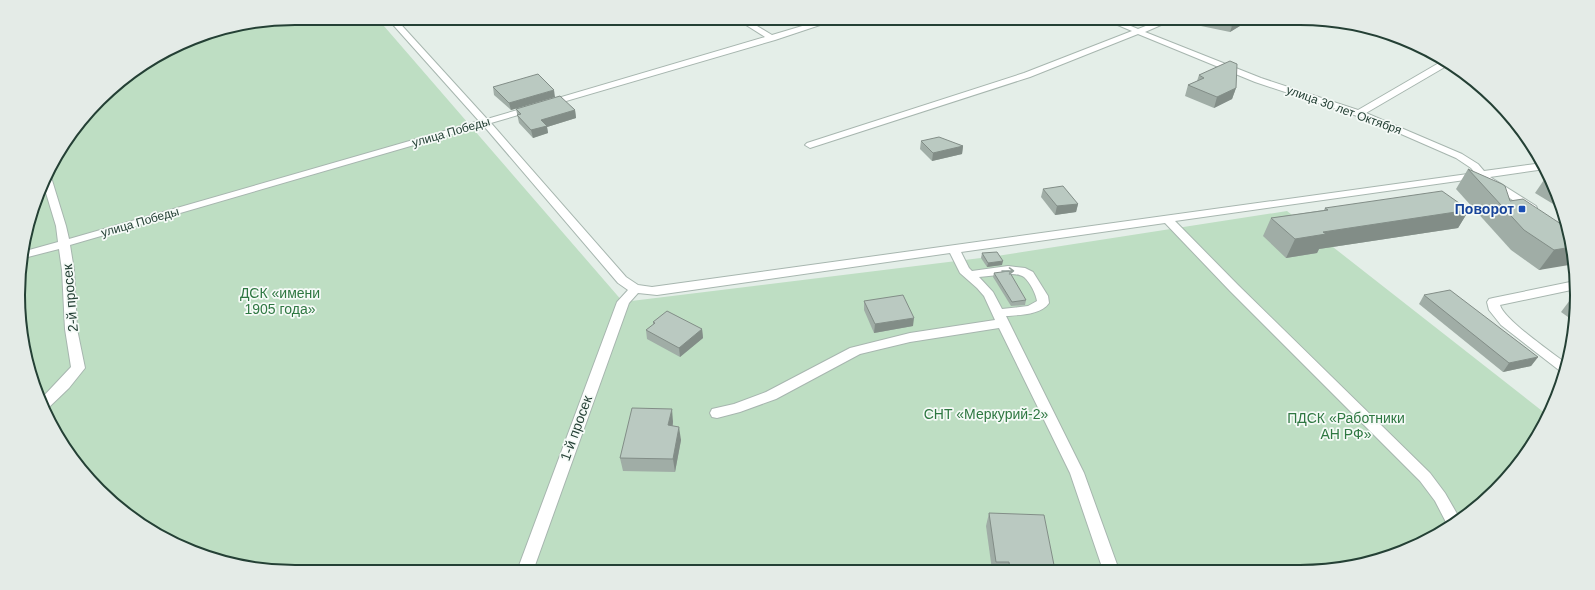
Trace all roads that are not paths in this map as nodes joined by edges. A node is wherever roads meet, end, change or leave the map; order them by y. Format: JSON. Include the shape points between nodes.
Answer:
{"nodes":[{"id":1,"x":396,"y":25,"type":"edge"},
{"id":2,"x":751,"y":25,"type":"edge"},
{"id":3,"x":814,"y":25,"type":"edge"},
{"id":4,"x":1121,"y":25,"type":"edge"},
{"id":5,"x":1156,"y":25,"type":"edge"},
{"id":6,"x":1138,"y":32,"type":"junction"},
{"id":7,"x":772,"y":38,"type":"junction"},
{"id":8,"x":1441,"y":65,"type":"edge"},
{"id":9,"x":1360,"y":113,"type":"junction"},
{"id":10,"x":484,"y":122,"type":"junction"},
{"id":11,"x":810,"y":145,"type":"dead end"},
{"id":12,"x":1537,"y":167,"type":"edge"},
{"id":13,"x":1482,"y":175,"type":"junction"},
{"id":14,"x":49,"y":186,"type":"edge"},
{"id":15,"x":1542,"y":215,"type":"edge"},
{"id":16,"x":1167,"y":219,"type":"junction"},
{"id":17,"x":64,"y":244,"type":"junction"},
{"id":18,"x":28,"y":254,"type":"edge"},
{"id":19,"x":957,"y":255,"type":"junction"},
{"id":20,"x":970,"y":275,"type":"junction"},
{"id":21,"x":1570,"y":286,"type":"edge"},
{"id":22,"x":635,"y":289,"type":"junction"},
{"id":23,"x":1000,"y":318,"type":"junction"},
{"id":24,"x":1561,"y":366,"type":"edge"},
{"id":25,"x":48,"y":401,"type":"edge"},
{"id":26,"x":717,"y":413,"type":"dead end"},
{"id":27,"x":1451,"y":518,"type":"edge"},
{"id":28,"x":528,"y":565,"type":"edge"},
{"id":29,"x":1109,"y":565,"type":"edge"}],
"edges":[{"from":1,"to":10,"type":"street"},
{"from":2,"to":7,"type":"street"},
{"from":3,"to":7,"type":"street","name":"улица Победы"},
{"from":4,"to":6,"type":"street","name":"улица 30 лет Октября"},
{"from":5,"to":6,"type":"street"},
{"from":6,"to":9,"type":"street","name":"улица 30 лет Октября","via":[[1258,80]]},
{"from":6,"to":11,"type":"street","via":[[1027,75]]},
{"from":7,"to":10,"type":"street","name":"улица Победы"},
{"from":8,"to":9,"type":"street"},
{"from":9,"to":13,"type":"street","name":"улица 30 лет Октября","via":[[1459,156],[1475,166]]},
{"from":10,"to":17,"type":"street","name":"улица Победы"},
{"from":10,"to":22,"type":"street","via":[[622,280]]},
{"from":12,"to":13,"type":"street"},
{"from":13,"to":15,"type":"street","name":"улица 30 лет Октября"},
{"from":13,"to":16,"type":"street"},
{"from":14,"to":17,"type":"street","name":"2-й просек"},
{"from":16,"to":19,"type":"street"},
{"from":16,"to":27,"type":"street","via":[[1424,477],[1440,497]]},
{"from":17,"to":18,"type":"street","name":"улица Победы"},
{"from":17,"to":25,"type":"street","name":"2-й просек","via":[[71,329],[78,368]]},
{"from":19,"to":20,"type":"street","via":[[964,270]]},
{"from":19,"to":22,"type":"street","via":[[657,291]]},
{"from":20,"to":23,"type":"street","via":[[981,285]]},
{"from":20,"to":23,"type":"street","one_way":true,"via":[[1008,270],[1030,275],[1042,296],[1043,303]]},
{"from":21,"to":24,"type":"street","via":[[1493,302],[1495,310],[1505,322]]},
{"from":22,"to":28,"type":"street","name":"1-й просек","via":[[623,302]]},
{"from":23,"to":26,"type":"street","via":[[855,351],[758,402]]},
{"from":23,"to":29,"type":"street","via":[[1077,473]]}]}
